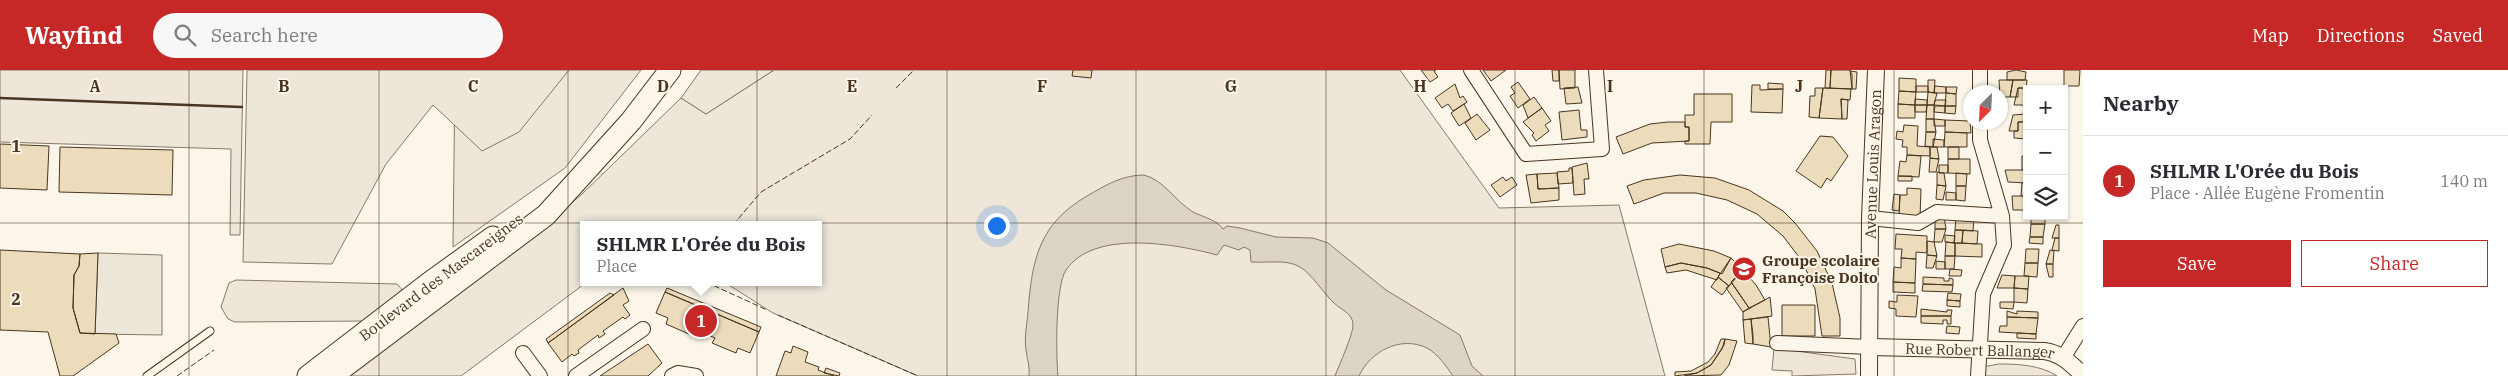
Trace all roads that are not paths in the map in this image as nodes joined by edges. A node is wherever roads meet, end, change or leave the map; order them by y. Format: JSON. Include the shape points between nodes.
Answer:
{"nodes":[{"id":1,"x":670,"y":70,"type":"edge"},
{"id":2,"x":1471,"y":70,"type":"edge"},
{"id":3,"x":1596,"y":70,"type":"edge"},
{"id":4,"x":1876,"y":70,"type":"edge"},
{"id":5,"x":1980,"y":70,"type":"edge"},
{"id":6,"x":1980,"y":85,"type":"edge"},
{"id":7,"x":1980,"y":130,"type":"edge"},
{"id":8,"x":576,"y":181,"type":"junction"},
{"id":9,"x":2002,"y":216,"type":"junction"},
{"id":10,"x":1870,"y":218,"type":"junction"},
{"id":11,"x":2083,"y":326,"type":"edge"},
{"id":12,"x":643,"y":329,"type":"dead end"},
{"id":13,"x":210,"y":331,"type":"dead end"},
{"id":14,"x":1777,"y":343,"type":"dead end"},
{"id":15,"x":1870,"y":347,"type":"junction"},
{"id":16,"x":1978,"y":348,"type":"junction"},
{"id":17,"x":523,"y":354,"type":"dead end"},
{"id":18,"x":2063,"y":358,"type":"junction"},
{"id":19,"x":2083,"y":375,"type":"edge"},
{"id":20,"x":147,"y":376,"type":"edge"},
{"id":21,"x":308,"y":376,"type":"edge"},
{"id":22,"x":332,"y":376,"type":"edge"},
{"id":23,"x":540,"y":376,"type":"edge"},
{"id":24,"x":576,"y":376,"type":"edge"},
{"id":25,"x":672,"y":376,"type":"edge"},
{"id":26,"x":696,"y":376,"type":"edge"},
{"id":27,"x":1869,"y":376,"type":"edge"},
{"id":28,"x":1978,"y":376,"type":"edge"}],
"edges":[{"from":1,"to":8,"type":"main road","name":"Boulevard des Mascareignes"},
{"from":2,"to":3,"type":"street","via":[[1526,154],[1603,154]]},
{"from":4,"to":10,"type":"street","name":"Avenue Louis Aragon"},
{"from":5,"to":6,"type":"street"},
{"from":7,"to":9,"type":"street"},
{"from":8,"to":21,"type":"main road","name":"Boulevard des Mascareignes","via":[[429,283]]},
{"from":8,"to":22,"type":"main road","name":"Boulevard des Mascareignes","via":[[546,215]]},
{"from":9,"to":10,"type":"street","via":[[1937,212],[1918,223]]},
{"from":9,"to":16,"type":"street","via":[[2004,245],[1983,294]]},
{"from":10,"to":15,"type":"street","name":"Avenue Louis Aragon"},
{"from":11,"to":18,"type":"street"},
{"from":12,"to":24,"type":"street"},
{"from":13,"to":20,"type":"lane"},
{"from":14,"to":15,"type":"street"},
{"from":15,"to":16,"type":"street","name":"Rue Robert Ballanger"},
{"from":15,"to":27,"type":"street","name":"Avenue Louis Aragon"},
{"from":16,"to":18,"type":"street","name":"Rue Robert Ballanger","via":[[2044,350]]},
{"from":16,"to":28,"type":"street"},
{"from":17,"to":23,"type":"street"},
{"from":18,"to":19,"type":"street","name":"Rue Robert Ballanger"},
{"from":25,"to":26,"type":"street","via":[[678,373]]}]}
